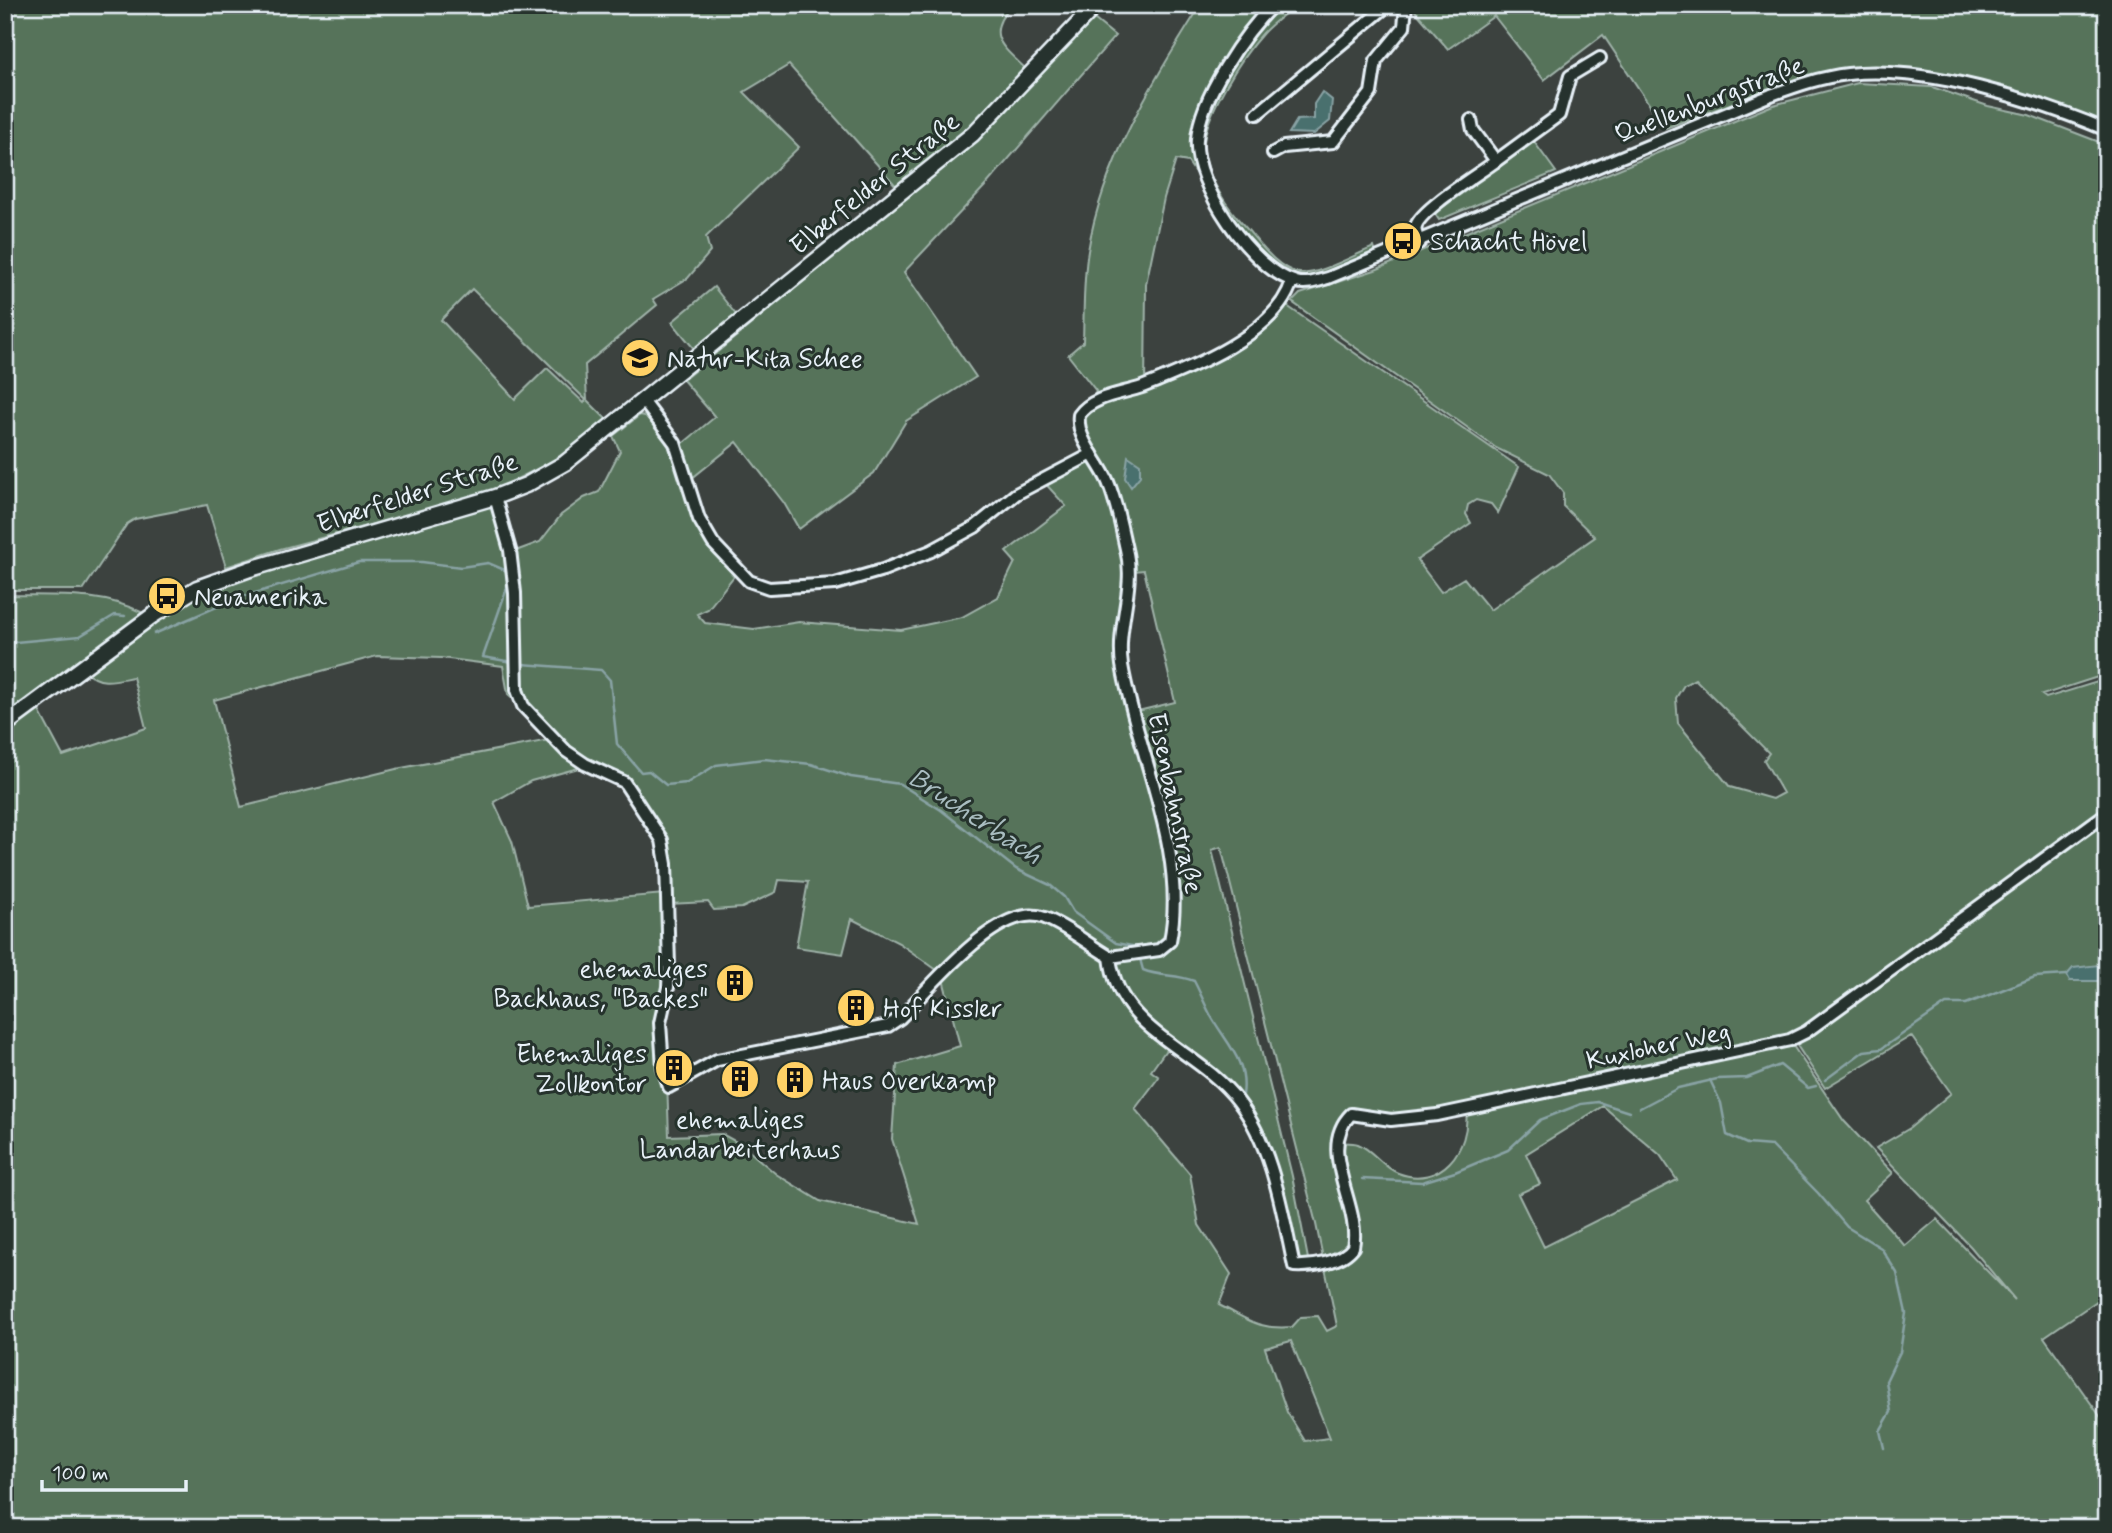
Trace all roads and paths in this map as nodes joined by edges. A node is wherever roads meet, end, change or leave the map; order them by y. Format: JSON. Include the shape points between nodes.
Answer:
{"nodes":[{"id":1,"x":1096,"y":5,"type":"edge"},
{"id":2,"x":1273,"y":5,"type":"edge"},
{"id":3,"x":1388,"y":5,"type":"edge"},
{"id":4,"x":1406,"y":5,"type":"edge"},
{"id":5,"x":1600,"y":58,"type":"dead end"},
{"id":6,"x":1257,"y":114,"type":"dead end"},
{"id":7,"x":1471,"y":120,"type":"dead end"},
{"id":8,"x":2107,"y":130,"type":"edge"},
{"id":9,"x":1273,"y":153,"type":"dead end"},
{"id":10,"x":1496,"y":161,"type":"junction"},
{"id":11,"x":1420,"y":242,"type":"junction"},
{"id":12,"x":1292,"y":281,"type":"junction"},
{"id":13,"x":645,"y":402,"type":"junction"},
{"id":14,"x":1092,"y":454,"type":"junction"},
{"id":15,"x":495,"y":497,"type":"junction"},
{"id":16,"x":5,"y":725,"type":"edge"},
{"id":17,"x":2107,"y":813,"type":"edge"},
{"id":18,"x":1110,"y":957,"type":"junction"}],
"edges":[{"from":1,"to":13,"type":"main road","name":"Elberfelder Straße","via":[[965,141]]},
{"from":2,"to":12,"type":"street","via":[[1245,37],[1216,87],[1198,128],[1196,149],[1202,175],[1221,212],[1249,246]]},
{"from":3,"to":6,"type":"street"},
{"from":4,"to":9,"type":"street","via":[[1404,27],[1376,61],[1371,93],[1333,142],[1284,147]]},
{"from":5,"to":10,"type":"street","via":[[1570,76],[1559,115]]},
{"from":7,"to":10,"type":"street"},
{"from":8,"to":11,"type":"street","name":"Quellenburgstraße","via":[[1956,83],[1894,73],[1848,74],[1771,95]]},
{"from":10,"to":11,"type":"street","via":[[1430,207],[1417,224]]},
{"from":11,"to":12,"type":"street","name":"Quellenburgstraße","via":[[1328,278]]},
{"from":12,"to":14,"type":"street","name":"Eisenbahnstraße","via":[[1285,298],[1250,336],[1143,387],[1089,404],[1078,421]]},
{"from":13,"to":14,"type":"street","via":[[675,443],[699,519],[713,543],[749,581],[769,588],[835,584],[931,551],[975,527],[1016,494]]},
{"from":13,"to":15,"type":"main road","name":"Elberfelder Straße","via":[[558,467]]},
{"from":14,"to":18,"type":"street","name":"Eisenbahnstraße","via":[[1109,484],[1128,558],[1122,664],[1165,840],[1175,905],[1170,941],[1159,950]]},
{"from":15,"to":16,"type":"main road","name":"Elberfelder Straße","via":[[197,588]]},
{"from":15,"to":18,"type":"street","via":[[510,550],[517,690],[523,706],[566,751],[624,782],[662,840],[669,966],[660,1023],[669,1087],[717,1060],[888,1026],[980,939],[1021,917],[1044,917]]},
{"from":17,"to":18,"type":"street","name":"Kuxloher Weg","via":[[1790,1040],[1437,1115],[1391,1120],[1351,1114],[1342,1123],[1337,1143],[1355,1227],[1353,1247],[1342,1257],[1294,1266],[1265,1153],[1248,1117],[1232,1094],[1140,1020],[1118,990]]}]}
